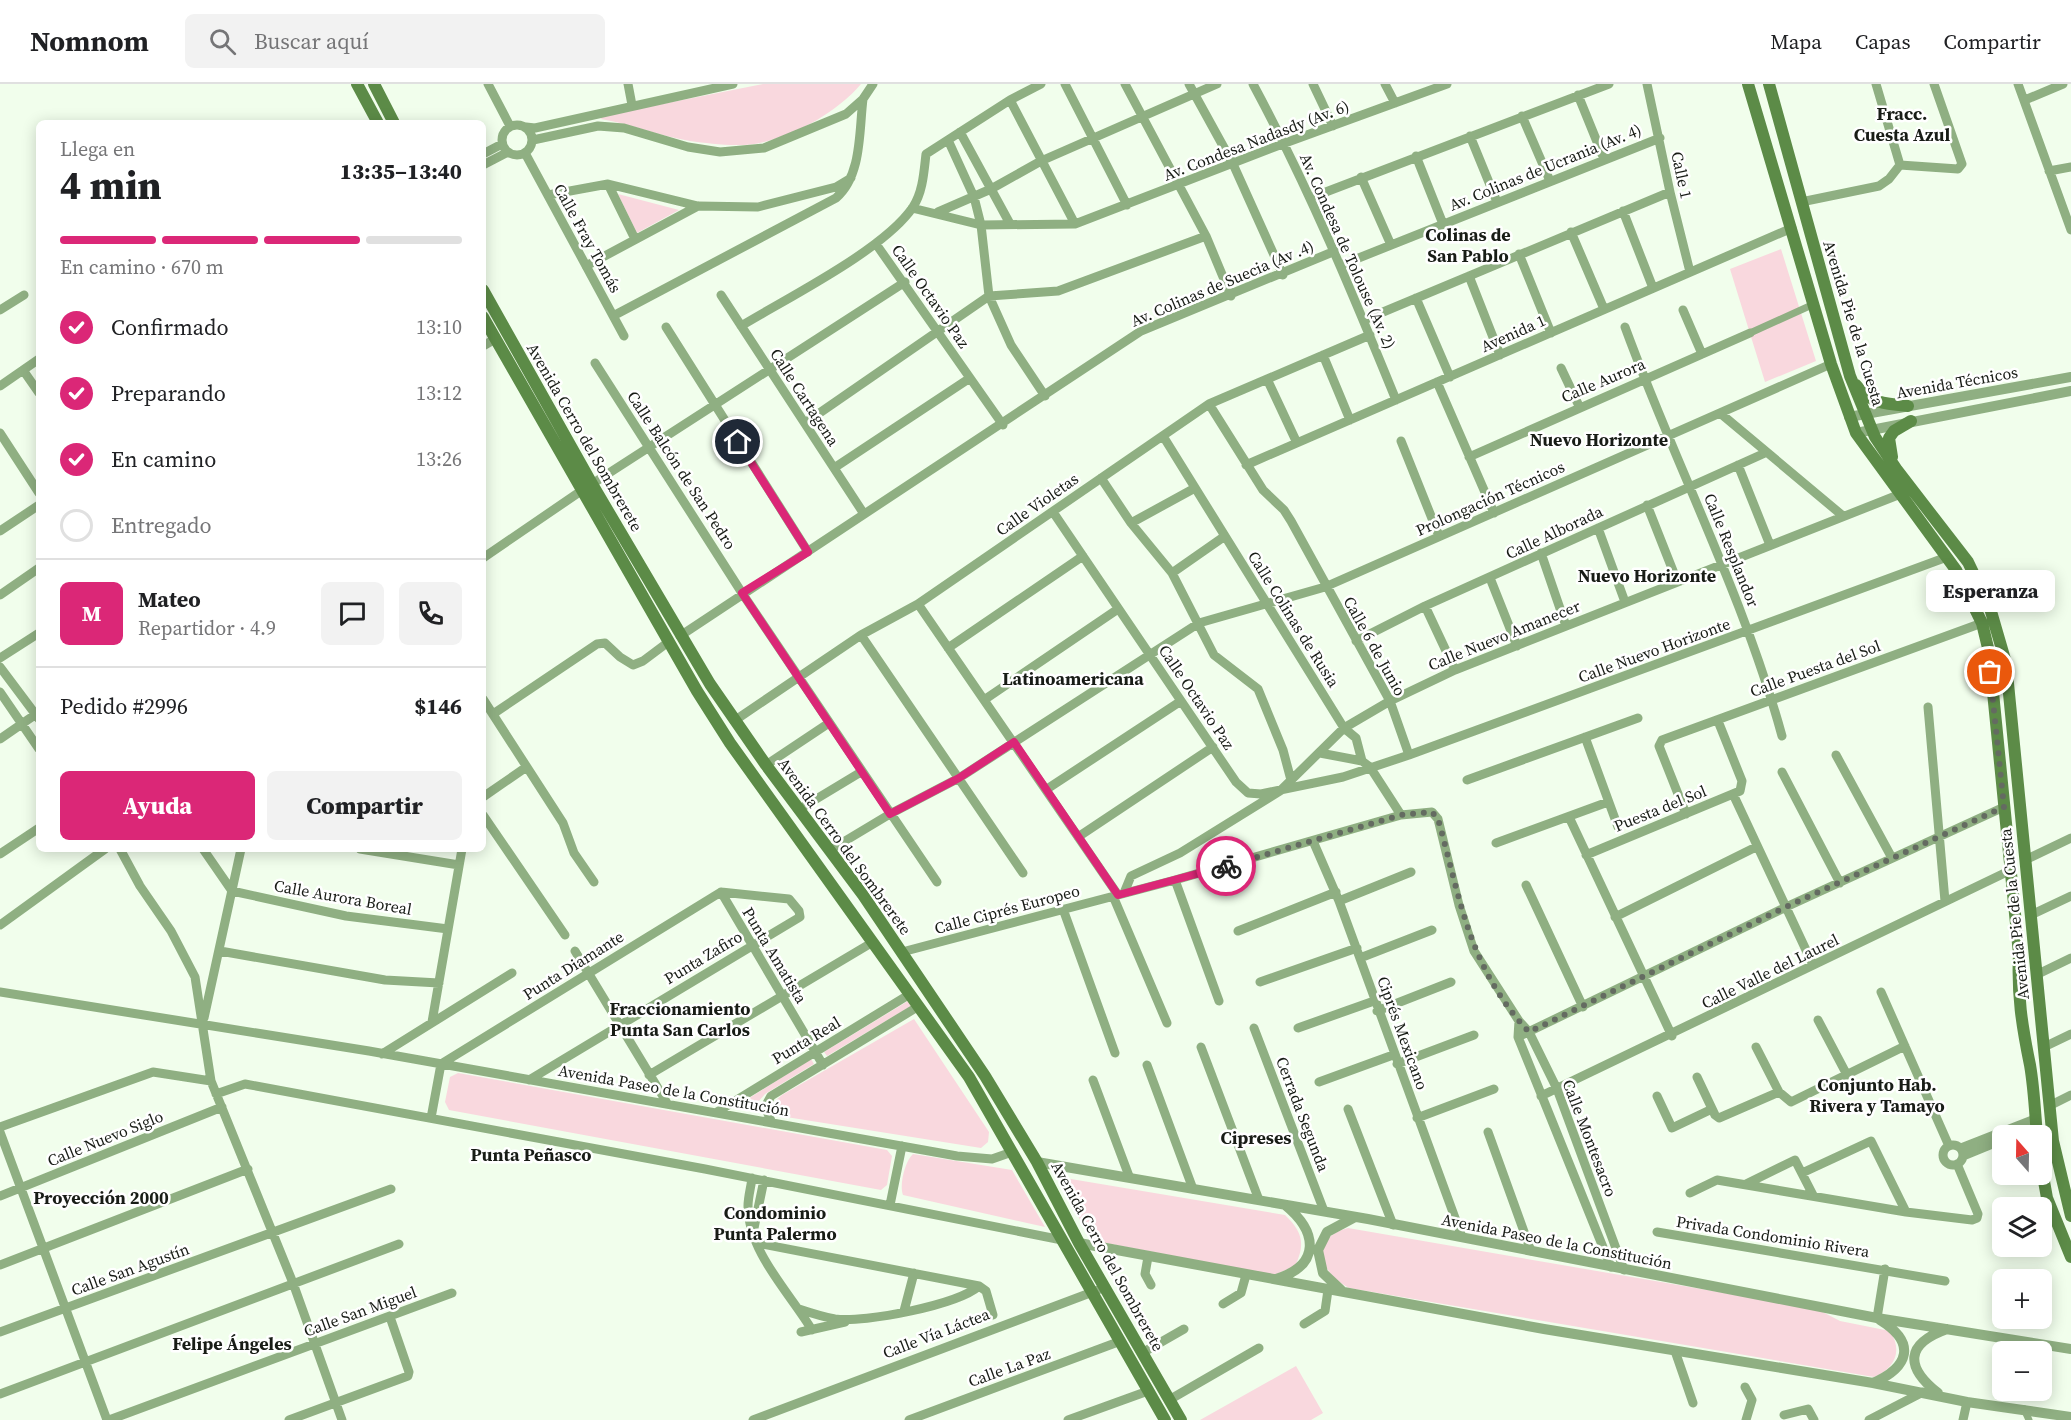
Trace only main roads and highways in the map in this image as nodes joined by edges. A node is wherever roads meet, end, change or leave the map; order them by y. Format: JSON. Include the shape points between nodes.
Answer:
{"nodes":[{"id":1,"x":357,"y":84,"type":"edge"},
{"id":2,"x":374,"y":84,"type":"edge"},
{"id":3,"x":1748,"y":84,"type":"edge"},
{"id":4,"x":1769,"y":84,"type":"edge"},
{"id":5,"x":376,"y":120,"type":"edge"},
{"id":6,"x":392,"y":120,"type":"edge"},
{"id":7,"x":486,"y":296,"type":"edge"},
{"id":8,"x":486,"y":322,"type":"edge"},
{"id":9,"x":1850,"y":376,"type":"junction"},
{"id":10,"x":1908,"y":406,"type":"road end"},
{"id":11,"x":1911,"y":421,"type":"road end"},
{"id":12,"x":1897,"y":470,"type":"junction"},
{"id":13,"x":587,"y":488,"type":"junction"},
{"id":14,"x":2036,"y":1125,"type":"edge"},
{"id":15,"x":2045,"y":1185,"type":"edge"},
{"id":16,"x":2071,"y":1216,"type":"edge"},
{"id":17,"x":2071,"y":1257,"type":"edge"},
{"id":18,"x":1165,"y":1420,"type":"edge"},
{"id":19,"x":1181,"y":1420,"type":"edge"}],
"edges":[{"from":1,"to":5,"type":"main road"},
{"from":2,"to":6,"type":"main road"},
{"from":3,"to":14,"type":"main road","name":"Avenida Pie de la Cuesta","via":[[1849,417],[1898,495],[1947,557],[1968,590],[1982,623],[1989,652],[2019,954],[2017,987]]},
{"from":4,"to":9,"type":"main road","name":"Avenida Pie de la Cuesta"},
{"from":7,"to":13,"type":"main road","name":"Avenida Cerro del Sombrerete"},
{"from":8,"to":13,"type":"main road","name":"Avenida Cerro del Sombrerete"},
{"from":9,"to":10,"type":"main road","via":[[1862,394],[1873,400]]},
{"from":9,"to":12,"type":"main road","name":"Avenida Pie de la Cuesta","via":[[1864,415]]},
{"from":11,"to":12,"type":"main road","via":[[1889,438]]},
{"from":12,"to":16,"type":"main road","name":"Avenida Pie de la Cuesta","via":[[1968,562],[1990,608],[2006,663],[2049,1106],[2059,1176]]},
{"from":13,"to":18,"type":"main road","name":"Avenida Cerro del Sombrerete","via":[[667,643],[730,743],[969,1077]]},
{"from":13,"to":19,"type":"main road","name":"Avenida Cerro del Sombrerete","via":[[734,721],[830,850],[985,1076]]},
{"from":15,"to":17,"type":"main road"}]}
